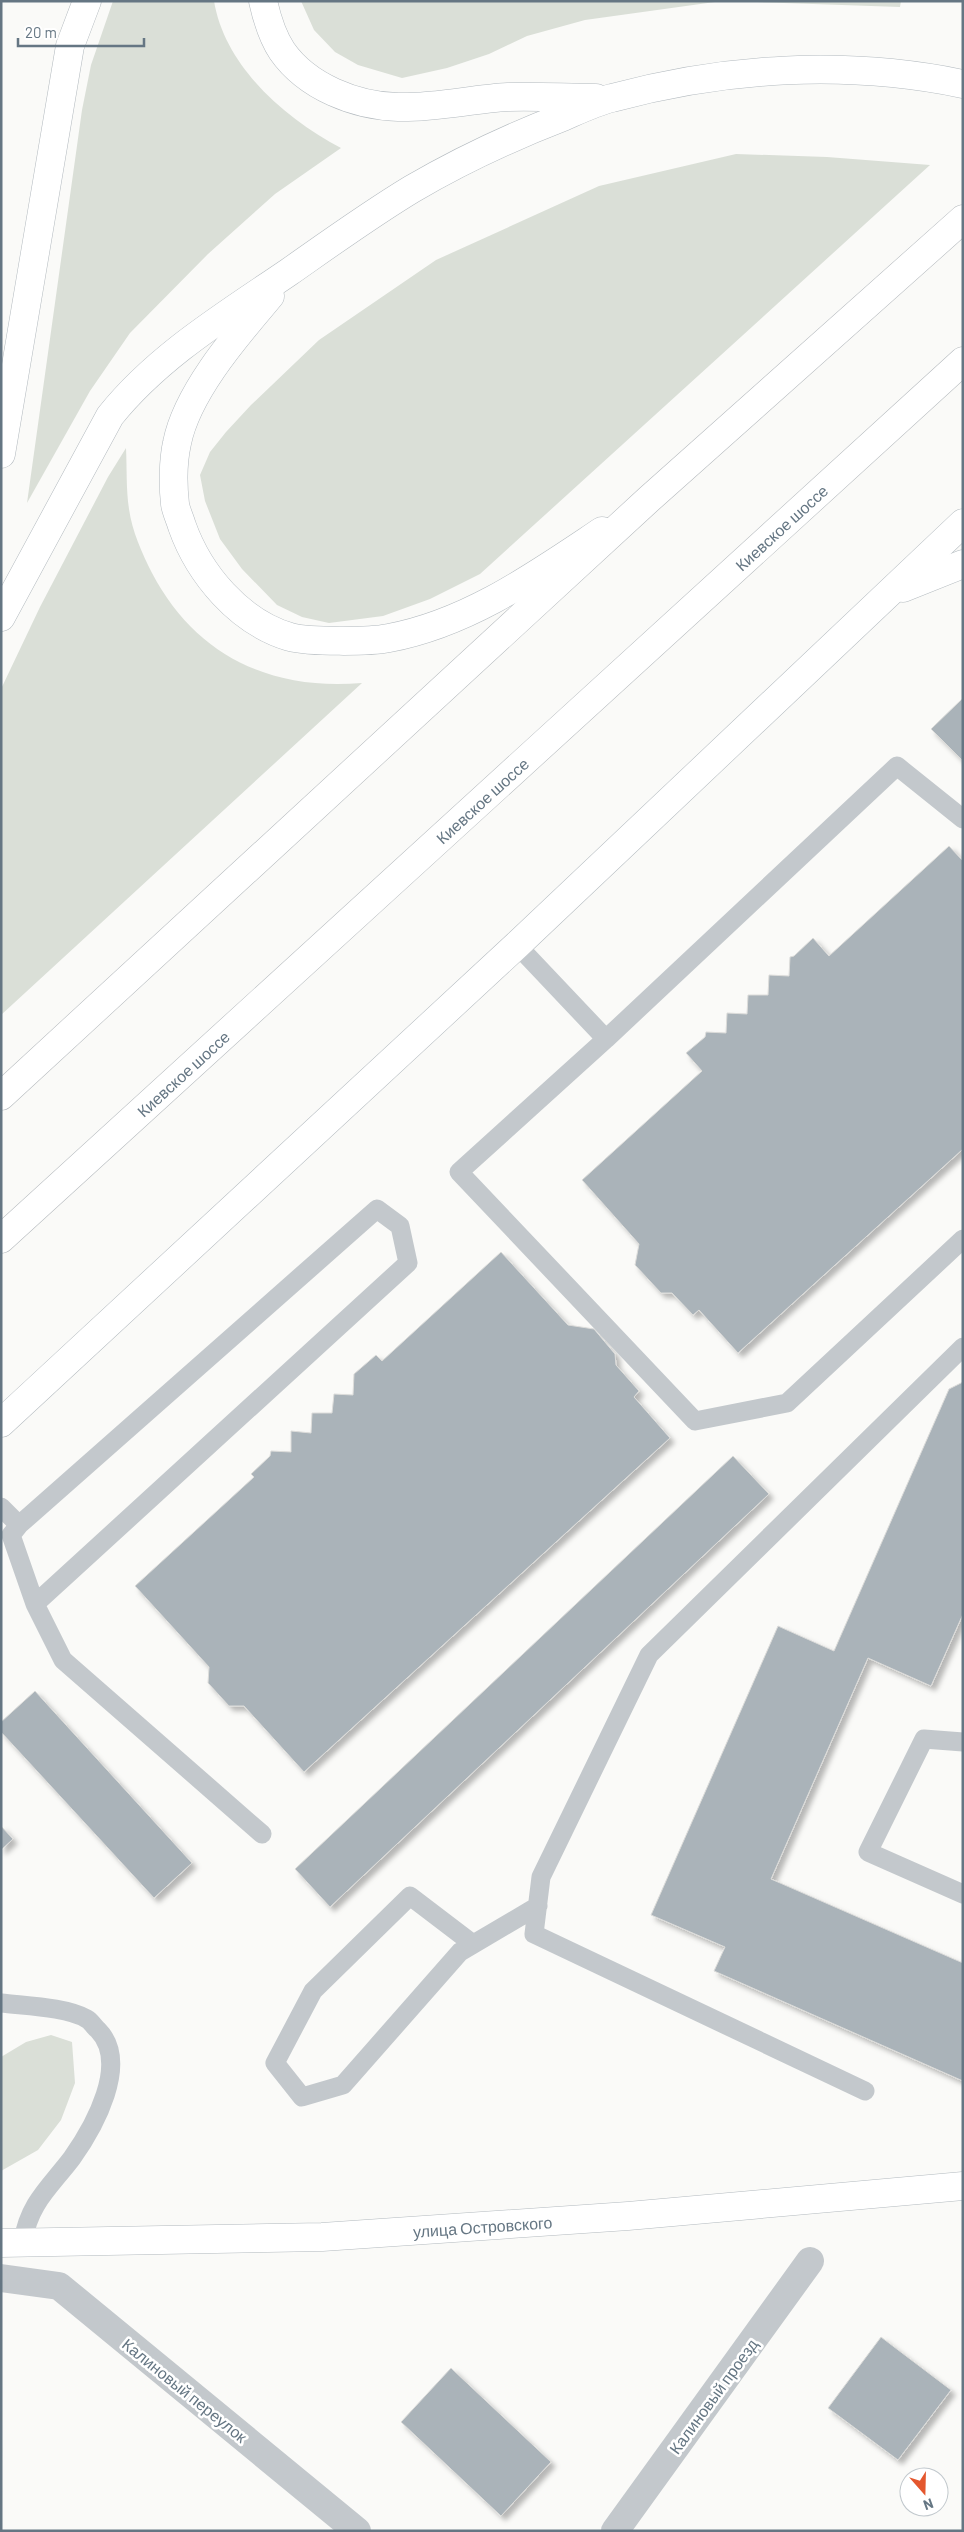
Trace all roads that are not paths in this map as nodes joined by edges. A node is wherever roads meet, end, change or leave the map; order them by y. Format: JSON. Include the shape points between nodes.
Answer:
{"nodes":[{"id":1,"x":87,"y":1,"type":"edge"},
{"id":2,"x":263,"y":1,"type":"edge"},
{"id":3,"x":963,"y":84,"type":"edge"},
{"id":4,"x":610,"y":98,"type":"junction"},
{"id":5,"x":963,"y":219,"type":"edge"},
{"id":6,"x":292,"y":270,"type":"junction"},
{"id":7,"x":963,"y":361,"type":"edge"},
{"id":8,"x":1,"y":454,"type":"edge"},
{"id":9,"x":649,"y":499,"type":"junction"},
{"id":10,"x":963,"y":523,"type":"edge"},
{"id":11,"x":963,"y":564,"type":"edge"},
{"id":12,"x":892,"y":592,"type":"junction"},
{"id":13,"x":1,"y":617,"type":"edge"},
{"id":14,"x":963,"y":819,"type":"edge"},
{"id":15,"x":517,"y":945,"type":"junction"},
{"id":16,"x":606,"y":1039,"type":"junction"},
{"id":17,"x":1,"y":1096,"type":"edge"},
{"id":18,"x":1,"y":1239,"type":"edge"},
{"id":19,"x":960,"y":1245,"type":"edge"},
{"id":20,"x":963,"y":1347,"type":"edge"},
{"id":21,"x":1,"y":1423,"type":"edge"},
{"id":22,"x":1,"y":1508,"type":"edge"},
{"id":23,"x":19,"y":1524,"type":"junction"},
{"id":24,"x":35,"y":1604,"type":"junction"},
{"id":25,"x":963,"y":1742,"type":"edge"},
{"id":26,"x":262,"y":1834,"type":"dead end"},
{"id":27,"x":963,"y":1894,"type":"edge"},
{"id":28,"x":538,"y":1906,"type":"junction"},
{"id":29,"x":472,"y":1944,"type":"junction"},
{"id":30,"x":1,"y":2003,"type":"edge"},
{"id":31,"x":865,"y":2091,"type":"dead end"},
{"id":32,"x":963,"y":2186,"type":"edge"},
{"id":33,"x":12,"y":2242,"type":"edge"},
{"id":34,"x":810,"y":2261,"type":"dead end"},
{"id":35,"x":1,"y":2278,"type":"edge"},
{"id":36,"x":357,"y":2531,"type":"edge"},
{"id":37,"x":615,"y":2531,"type":"edge"}],
"edges":[{"from":1,"to":8,"type":"main road","via":[[70,46]]},
{"from":2,"to":4,"type":"main road","via":[[268,24],[282,51],[299,69],[319,85],[373,105],[399,107],[508,97]]},
{"from":3,"to":4,"type":"main road","via":[[907,74],[777,69],[672,84]]},
{"from":4,"to":6,"type":"main road","via":[[519,134],[454,166],[371,215]]},
{"from":5,"to":9,"type":"main road"},
{"from":6,"to":9,"type":"main road","via":[[239,332],[198,391],[177,443],[175,505],[186,538],[221,591],[249,615],[291,637],[328,639],[388,638],[440,625],[533,577]]},
{"from":6,"to":13,"type":"main road","via":[[190,340],[127,395],[106,424]]},
{"from":7,"to":18,"type":"main road","name":"Киевское шоссе"},
{"from":9,"to":17,"type":"main road"},
{"from":10,"to":12,"type":"main road"},
{"from":11,"to":12,"type":"main road"},
{"from":12,"to":15,"type":"main road"},
{"from":14,"to":16,"type":"lane","via":[[897,766]]},
{"from":15,"to":16,"type":"lane"},
{"from":15,"to":21,"type":"main road"},
{"from":16,"to":19,"type":"lane","via":[[459,1172],[695,1421],[787,1403]]},
{"from":20,"to":28,"type":"lane","via":[[649,1656],[541,1877]]},
{"from":22,"to":23,"type":"lane"},
{"from":23,"to":24,"type":"lane","via":[[11,1536]]},
{"from":23,"to":24,"type":"lane","via":[[377,1209],[400,1226],[408,1263]]},
{"from":24,"to":26,"type":"lane","via":[[63,1660]]},
{"from":25,"to":27,"type":"lane","via":[[924,1739],[868,1852]]},
{"from":28,"to":29,"type":"lane"},
{"from":28,"to":31,"type":"lane","via":[[534,1934]]},
{"from":29,"to":29,"type":"lane","via":[[460,1952],[343,2085],[302,2097],[275,2063],[314,1991],[410,1896]]},
{"from":30,"to":33,"type":"lane","via":[[51,2009],[87,2019],[104,2037],[112,2061],[94,2122],[71,2158],[46,2187]]},
{"from":32,"to":33,"type":"main road","name":"улица Островского","via":[[628,2216],[322,2237]]},
{"from":34,"to":37,"type":"street","name":"Калиновый проезд"},
{"from":35,"to":36,"type":"street","name":"Калиновый переулок","via":[[59,2286]]}]}
